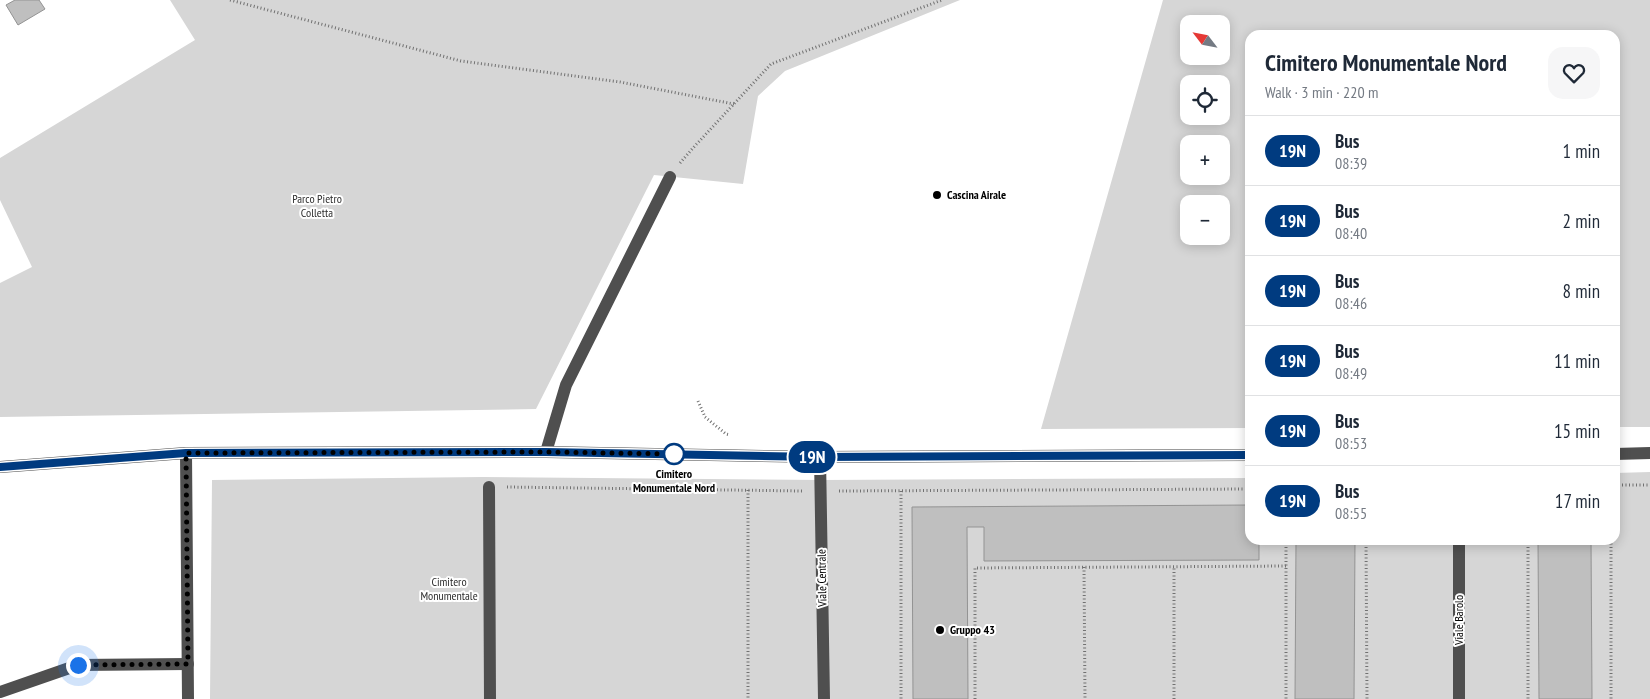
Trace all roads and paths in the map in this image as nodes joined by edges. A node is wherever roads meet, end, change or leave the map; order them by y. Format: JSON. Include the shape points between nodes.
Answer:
{"nodes":[{"id":1,"x":230,"y":0,"type":"edge"},
{"id":2,"x":943,"y":0,"type":"edge"},
{"id":3,"x":734,"y":104,"type":"junction"},
{"id":4,"x":670,"y":177,"type":"joint"},
{"id":5,"x":698,"y":401,"type":"dead end"},
{"id":6,"x":734,"y":435,"type":"dead end"},
{"id":7,"x":546,"y":452,"type":"junction"},
{"id":8,"x":186,"y":453,"type":"junction"},
{"id":9,"x":1620,"y":454,"type":"edge"},
{"id":10,"x":1650,"y":454,"type":"edge"},
{"id":11,"x":1245,"y":455,"type":"edge"},
{"id":12,"x":820,"y":457,"type":"junction"},
{"id":13,"x":0,"y":467,"type":"edge"},
{"id":14,"x":1650,"y":484,"type":"edge"},
{"id":15,"x":1620,"y":485,"type":"edge"},
{"id":16,"x":489,"y":487,"type":"joint"},
{"id":17,"x":1245,"y":489,"type":"edge"},
{"id":18,"x":748,"y":490,"type":"junction"},
{"id":19,"x":821,"y":491,"type":"junction"},
{"id":20,"x":901,"y":491,"type":"junction"},
{"id":21,"x":1286,"y":545,"type":"edge"},
{"id":22,"x":1366,"y":545,"type":"edge"},
{"id":23,"x":1460,"y":545,"type":"edge"},
{"id":24,"x":1528,"y":545,"type":"edge"},
{"id":25,"x":1611,"y":545,"type":"edge"},
{"id":26,"x":1286,"y":566,"type":"junction"},
{"id":27,"x":1084,"y":567,"type":"junction"},
{"id":28,"x":1174,"y":567,"type":"junction"},
{"id":29,"x":188,"y":664,"type":"junction"},
{"id":30,"x":0,"y":692,"type":"edge"},
{"id":31,"x":188,"y":699,"type":"edge"},
{"id":32,"x":490,"y":699,"type":"edge"},
{"id":33,"x":748,"y":699,"type":"edge"},
{"id":34,"x":824,"y":699,"type":"edge"},
{"id":35,"x":901,"y":699,"type":"edge"},
{"id":36,"x":976,"y":699,"type":"edge"},
{"id":37,"x":1085,"y":699,"type":"edge"},
{"id":38,"x":1174,"y":699,"type":"edge"},
{"id":39,"x":1286,"y":699,"type":"edge"},
{"id":40,"x":1367,"y":699,"type":"edge"},
{"id":41,"x":1459,"y":699,"type":"edge"},
{"id":42,"x":1528,"y":699,"type":"edge"},
{"id":43,"x":1611,"y":699,"type":"edge"}],
"edges":[{"from":1,"to":3,"type":"path","via":[[461,61],[620,82]]},
{"from":2,"to":3,"type":"path","via":[[771,64]]},
{"from":3,"to":4,"type":"path"},
{"from":4,"to":7,"type":"street","via":[[566,385]]},
{"from":5,"to":6,"type":"path","via":[[705,418],[726,434]]},
{"from":7,"to":8,"type":"street"},
{"from":7,"to":12,"type":"street"},
{"from":8,"to":13,"type":"street"},
{"from":8,"to":29,"type":"street"},
{"from":9,"to":10,"type":"street"},
{"from":11,"to":12,"type":"street"},
{"from":12,"to":19,"type":"street","name":"Viale Centrale"},
{"from":14,"to":15,"type":"path"},
{"from":16,"to":18,"type":"path"},
{"from":16,"to":32,"type":"street"},
{"from":17,"to":20,"type":"path"},
{"from":18,"to":19,"type":"path"},
{"from":18,"to":33,"type":"path"},
{"from":19,"to":20,"type":"path"},
{"from":19,"to":34,"type":"street","name":"Viale Centrale"},
{"from":20,"to":35,"type":"path"},
{"from":21,"to":26,"type":"path"},
{"from":22,"to":40,"type":"path"},
{"from":23,"to":41,"type":"street","name":"Viale Barolo"},
{"from":24,"to":42,"type":"path"},
{"from":25,"to":43,"type":"path"},
{"from":26,"to":28,"type":"path"},
{"from":26,"to":39,"type":"path"},
{"from":27,"to":28,"type":"path"},
{"from":27,"to":36,"type":"path","via":[[975,568]]},
{"from":27,"to":37,"type":"path"},
{"from":28,"to":38,"type":"path"},
{"from":29,"to":30,"type":"street","via":[[78,665]]},
{"from":29,"to":31,"type":"street"}]}
